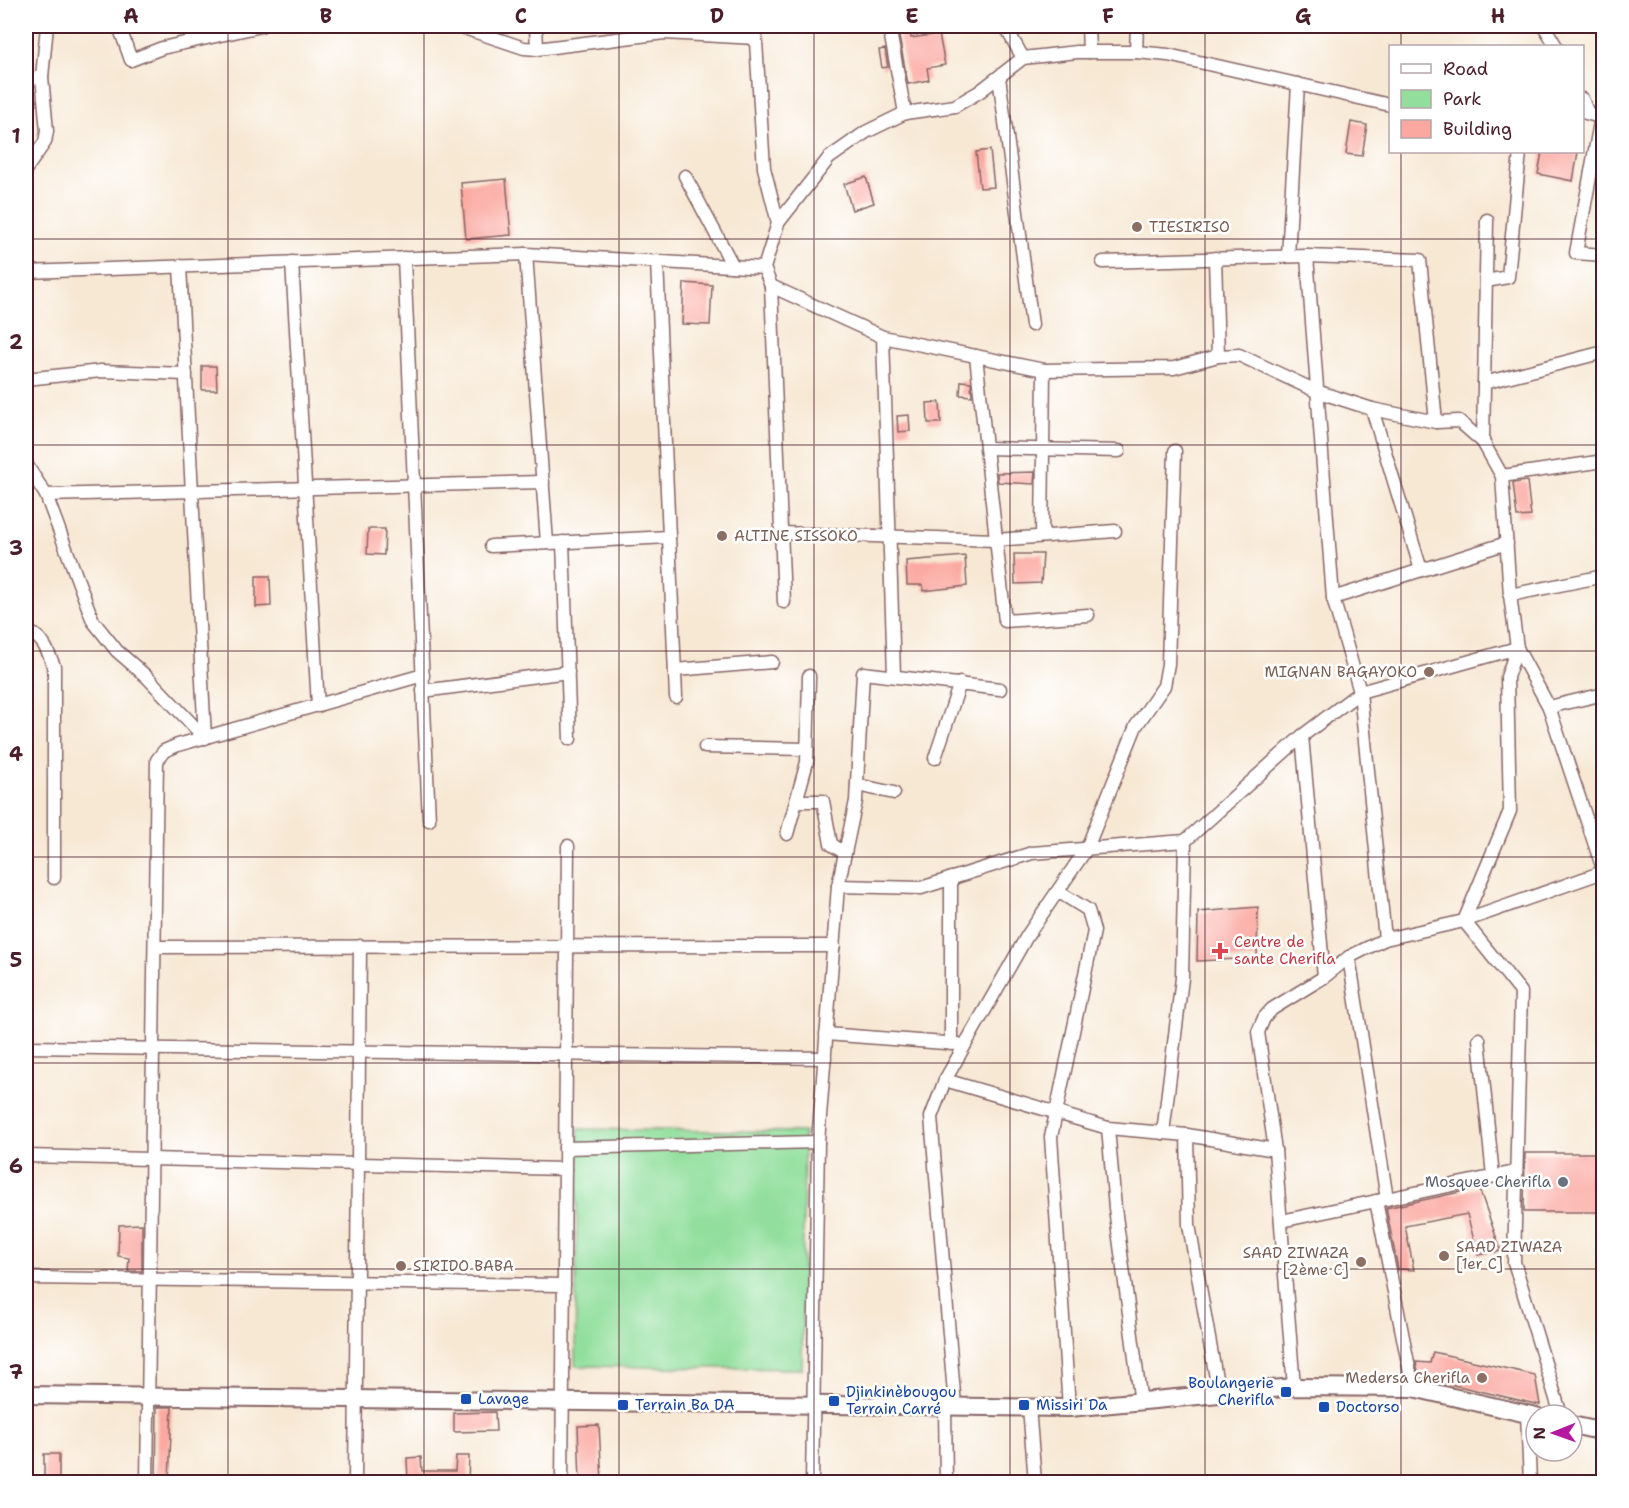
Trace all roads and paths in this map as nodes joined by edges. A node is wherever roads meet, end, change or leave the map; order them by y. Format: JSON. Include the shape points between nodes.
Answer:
{"nodes":[{"id":1,"x":47,"y":26,"type":"edge"},
{"id":2,"x":119,"y":26,"type":"edge"},
{"id":3,"x":261,"y":26,"type":"edge"},
{"id":4,"x":458,"y":26,"type":"edge"},
{"id":5,"x":536,"y":26,"type":"edge"},
{"id":6,"x":889,"y":26,"type":"edge"},
{"id":7,"x":1005,"y":26,"type":"edge"},
{"id":8,"x":1088,"y":26,"type":"edge"},
{"id":9,"x":1137,"y":26,"type":"edge"},
{"id":10,"x":1544,"y":26,"type":"edge"},
{"id":11,"x":756,"y":32,"type":"edge"},
{"id":12,"x":1555,"y":45,"type":"edge"},
{"id":13,"x":537,"y":49,"type":"junction"},
{"id":14,"x":1089,"y":52,"type":"junction"},
{"id":15,"x":1137,"y":52,"type":"junction"},
{"id":16,"x":1023,"y":58,"type":"junction"},
{"id":17,"x":42,"y":77,"type":"junction"},
{"id":18,"x":999,"y":77,"type":"junction"},
{"id":19,"x":26,"y":80,"type":"edge"},
{"id":20,"x":1298,"y":84,"type":"junction"},
{"id":21,"x":1389,"y":105,"type":"edge"},
{"id":22,"x":1585,"y":112,"type":"edge"},
{"id":23,"x":905,"y":113,"type":"junction"},
{"id":24,"x":1602,"y":117,"type":"edge"},
{"id":25,"x":1520,"y":153,"type":"edge"},
{"id":26,"x":26,"y":169,"type":"edge"},
{"id":27,"x":685,"y":176,"type":"dead end"},
{"id":28,"x":1487,"y":220,"type":"dead end"},
{"id":29,"x":778,"y":223,"type":"junction"},
{"id":30,"x":526,"y":254,"type":"junction"},
{"id":31,"x":1604,"y":255,"type":"edge"},
{"id":32,"x":1288,"y":256,"type":"junction"},
{"id":33,"x":1307,"y":256,"type":"junction"},
{"id":34,"x":404,"y":258,"type":"junction"},
{"id":35,"x":1215,"y":258,"type":"junction"},
{"id":36,"x":657,"y":261,"type":"junction"},
{"id":37,"x":292,"y":262,"type":"junction"},
{"id":38,"x":1103,"y":262,"type":"dead end"},
{"id":39,"x":180,"y":266,"type":"junction"},
{"id":40,"x":732,"y":266,"type":"junction"},
{"id":41,"x":764,"y":268,"type":"junction"},
{"id":42,"x":26,"y":272,"type":"edge"},
{"id":43,"x":1486,"y":281,"type":"junction"},
{"id":44,"x":771,"y":286,"type":"junction"},
{"id":45,"x":1032,"y":325,"type":"dead end"},
{"id":46,"x":883,"y":337,"type":"junction"},
{"id":47,"x":1604,"y":352,"type":"edge"},
{"id":48,"x":976,"y":356,"type":"junction"},
{"id":49,"x":1218,"y":356,"type":"junction"},
{"id":50,"x":1044,"y":370,"type":"junction"},
{"id":51,"x":186,"y":374,"type":"junction"},
{"id":52,"x":26,"y":379,"type":"edge"},
{"id":53,"x":1484,"y":383,"type":"junction"},
{"id":54,"x":1316,"y":391,"type":"junction"},
{"id":55,"x":1372,"y":409,"type":"junction"},
{"id":56,"x":1436,"y":422,"type":"junction"},
{"id":57,"x":1483,"y":442,"type":"junction"},
{"id":58,"x":986,"y":448,"type":"junction"},
{"id":59,"x":1043,"y":449,"type":"junction"},
{"id":60,"x":1119,"y":451,"type":"dead end"},
{"id":61,"x":1175,"y":451,"type":"dead end"},
{"id":62,"x":1604,"y":461,"type":"edge"},
{"id":63,"x":26,"y":464,"type":"edge"},
{"id":64,"x":1503,"y":476,"type":"junction"},
{"id":65,"x":543,"y":482,"type":"junction"},
{"id":66,"x":414,"y":486,"type":"junction"},
{"id":67,"x":305,"y":489,"type":"junction"},
{"id":68,"x":192,"y":492,"type":"junction"},
{"id":69,"x":46,"y":495,"type":"junction"},
{"id":70,"x":1115,"y":531,"type":"dead end"},
{"id":71,"x":781,"y":533,"type":"junction"},
{"id":72,"x":1042,"y":536,"type":"junction"},
{"id":73,"x":669,"y":537,"type":"junction"},
{"id":74,"x":890,"y":537,"type":"junction"},
{"id":75,"x":996,"y":540,"type":"junction"},
{"id":76,"x":563,"y":542,"type":"junction"},
{"id":77,"x":547,"y":543,"type":"junction"},
{"id":78,"x":1507,"y":543,"type":"junction"},
{"id":79,"x":490,"y":546,"type":"dead end"},
{"id":80,"x":1421,"y":570,"type":"junction"},
{"id":81,"x":1604,"y":576,"type":"edge"},
{"id":82,"x":1510,"y":595,"type":"junction"},
{"id":83,"x":1333,"y":598,"type":"junction"},
{"id":84,"x":784,"y":602,"type":"dead end"},
{"id":85,"x":1088,"y":615,"type":"dead end"},
{"id":86,"x":26,"y":632,"type":"edge"},
{"id":87,"x":1517,"y":648,"type":"junction"},
{"id":88,"x":772,"y":662,"type":"dead end"},
{"id":89,"x":675,"y":670,"type":"junction"},
{"id":90,"x":568,"y":672,"type":"junction"},
{"id":91,"x":423,"y":675,"type":"junction"},
{"id":92,"x":894,"y":675,"type":"junction"},
{"id":93,"x":808,"y":676,"type":"dead end"},
{"id":94,"x":960,"y":683,"type":"junction"},
{"id":95,"x":1000,"y":689,"type":"dead end"},
{"id":96,"x":423,"y":691,"type":"junction"},
{"id":97,"x":1360,"y":692,"type":"junction"},
{"id":98,"x":1604,"y":693,"type":"edge"},
{"id":99,"x":676,"y":697,"type":"dead end"},
{"id":100,"x":318,"y":706,"type":"junction"},
{"id":101,"x":1549,"y":707,"type":"junction"},
{"id":102,"x":1302,"y":736,"type":"junction"},
{"id":103,"x":206,"y":738,"type":"junction"},
{"id":104,"x":570,"y":739,"type":"dead end"},
{"id":105,"x":705,"y":747,"type":"dead end"},
{"id":106,"x":807,"y":749,"type":"junction"},
{"id":107,"x":935,"y":758,"type":"dead end"},
{"id":108,"x":857,"y":785,"type":"junction"},
{"id":109,"x":894,"y":793,"type":"dead end"},
{"id":110,"x":796,"y":801,"type":"junction"},
{"id":111,"x":429,"y":820,"type":"dead end"},
{"id":112,"x":787,"y":834,"type":"dead end"},
{"id":113,"x":1185,"y":841,"type":"junction"},
{"id":114,"x":568,"y":846,"type":"dead end"},
{"id":115,"x":1087,"y":848,"type":"junction"},
{"id":116,"x":845,"y":854,"type":"junction"},
{"id":117,"x":1603,"y":872,"type":"edge"},
{"id":118,"x":54,"y":878,"type":"dead end"},
{"id":119,"x":951,"y":878,"type":"junction"},
{"id":120,"x":838,"y":886,"type":"junction"},
{"id":121,"x":1059,"y":892,"type":"junction"},
{"id":122,"x":1464,"y":921,"type":"junction"},
{"id":123,"x":1385,"y":939,"type":"junction"},
{"id":124,"x":360,"y":946,"type":"junction"},
{"id":125,"x":567,"y":946,"type":"junction"},
{"id":126,"x":834,"y":946,"type":"junction"},
{"id":127,"x":155,"y":947,"type":"junction"},
{"id":128,"x":1349,"y":957,"type":"junction"},
{"id":129,"x":1324,"y":977,"type":"junction"},
{"id":130,"x":826,"y":1034,"type":"junction"},
{"id":131,"x":1479,"y":1039,"type":"dead end"},
{"id":132,"x":951,"y":1044,"type":"junction"},
{"id":133,"x":965,"y":1045,"type":"junction"},
{"id":134,"x":26,"y":1047,"type":"edge"},
{"id":135,"x":153,"y":1048,"type":"junction"},
{"id":136,"x":359,"y":1051,"type":"junction"},
{"id":137,"x":566,"y":1054,"type":"junction"},
{"id":138,"x":825,"y":1058,"type":"junction"},
{"id":139,"x":945,"y":1080,"type":"junction"},
{"id":140,"x":1057,"y":1113,"type":"junction"},
{"id":141,"x":1108,"y":1128,"type":"junction"},
{"id":142,"x":1163,"y":1133,"type":"junction"},
{"id":143,"x":1187,"y":1135,"type":"junction"},
{"id":144,"x":818,"y":1142,"type":"junction"},
{"id":145,"x":565,"y":1148,"type":"junction"},
{"id":146,"x":1275,"y":1150,"type":"junction"},
{"id":147,"x":26,"y":1156,"type":"edge"},
{"id":148,"x":152,"y":1159,"type":"junction"},
{"id":149,"x":358,"y":1164,"type":"junction"},
{"id":150,"x":565,"y":1169,"type":"junction"},
{"id":151,"x":1515,"y":1172,"type":"junction"},
{"id":152,"x":1493,"y":1176,"type":"junction"},
{"id":153,"x":1381,"y":1200,"type":"junction"},
{"id":154,"x":1281,"y":1221,"type":"junction"},
{"id":155,"x":26,"y":1278,"type":"edge"},
{"id":156,"x":150,"y":1280,"type":"junction"},
{"id":157,"x":357,"y":1283,"type":"junction"},
{"id":158,"x":564,"y":1286,"type":"junction"},
{"id":159,"x":1294,"y":1387,"type":"junction"},
{"id":160,"x":1413,"y":1388,"type":"junction"},
{"id":161,"x":26,"y":1395,"type":"edge"},
{"id":162,"x":1219,"y":1395,"type":"junction"},
{"id":163,"x":148,"y":1396,"type":"junction"},
{"id":164,"x":356,"y":1399,"type":"junction"},
{"id":165,"x":563,"y":1402,"type":"junction"},
{"id":166,"x":1141,"y":1403,"type":"junction"},
{"id":167,"x":1557,"y":1403,"type":"edge"},
{"id":168,"x":814,"y":1404,"type":"junction"},
{"id":169,"x":950,"y":1406,"type":"junction"},
{"id":170,"x":1029,"y":1407,"type":"junction"},
{"id":171,"x":1069,"y":1408,"type":"junction"},
{"id":172,"x":1524,"y":1413,"type":"edge"},
{"id":173,"x":1584,"y":1428,"type":"edge"},
{"id":174,"x":1604,"y":1432,"type":"edge"},
{"id":175,"x":1530,"y":1463,"type":"edge"},
{"id":176,"x":147,"y":1482,"type":"edge"},
{"id":177,"x":355,"y":1482,"type":"edge"},
{"id":178,"x":562,"y":1482,"type":"edge"},
{"id":179,"x":812,"y":1482,"type":"edge"},
{"id":180,"x":946,"y":1482,"type":"edge"},
{"id":181,"x":1035,"y":1482,"type":"edge"},
{"id":182,"x":1530,"y":1482,"type":"edge"}],
"edges":[{"from":1,"to":17,"type":"street"},
{"from":2,"to":3,"type":"street","via":[[130,60],[162,48]]},
{"from":4,"to":13,"type":"street"},
{"from":5,"to":13,"type":"street"},
{"from":6,"to":23,"type":"street"},
{"from":7,"to":16,"type":"street"},
{"from":8,"to":14,"type":"street"},
{"from":9,"to":15,"type":"street"},
{"from":10,"to":12,"type":"street"},
{"from":11,"to":13,"type":"street","via":[[664,33]]},
{"from":11,"to":29,"type":"street","via":[[764,168]]},
{"from":14,"to":15,"type":"street"},
{"from":14,"to":16,"type":"street"},
{"from":15,"to":20,"type":"street","via":[[1168,55]]},
{"from":16,"to":18,"type":"street"},
{"from":17,"to":19,"type":"street"},
{"from":17,"to":26,"type":"street","via":[[47,131],[45,142]]},
{"from":18,"to":23,"type":"street","via":[[955,106]]},
{"from":18,"to":45,"type":"street"},
{"from":20,"to":21,"type":"street"},
{"from":20,"to":32,"type":"street"},
{"from":22,"to":24,"type":"street"},
{"from":23,"to":29,"type":"street","via":[[866,132],[829,158]]},
{"from":24,"to":31,"type":"street","via":[[1576,253]]},
{"from":25,"to":43,"type":"street","via":[[1508,277]]},
{"from":27,"to":40,"type":"street"},
{"from":28,"to":43,"type":"street"},
{"from":29,"to":41,"type":"street"},
{"from":30,"to":34,"type":"street"},
{"from":30,"to":36,"type":"street"},
{"from":30,"to":65,"type":"street"},
{"from":32,"to":33,"type":"street"},
{"from":32,"to":35,"type":"street"},
{"from":33,"to":54,"type":"street"},
{"from":33,"to":56,"type":"street","via":[[1420,260]]},
{"from":34,"to":37,"type":"street"},
{"from":34,"to":66,"type":"street"},
{"from":35,"to":38,"type":"street"},
{"from":35,"to":49,"type":"street"},
{"from":36,"to":40,"type":"street"},
{"from":36,"to":73,"type":"street"},
{"from":37,"to":39,"type":"street"},
{"from":37,"to":67,"type":"street"},
{"from":39,"to":42,"type":"street"},
{"from":39,"to":51,"type":"street"},
{"from":40,"to":41,"type":"street"},
{"from":41,"to":44,"type":"street"},
{"from":43,"to":53,"type":"street"},
{"from":44,"to":46,"type":"street"},
{"from":44,"to":71,"type":"street"},
{"from":46,"to":48,"type":"street"},
{"from":46,"to":74,"type":"street"},
{"from":47,"to":53,"type":"street"},
{"from":48,"to":50,"type":"street"},
{"from":48,"to":58,"type":"street"},
{"from":49,"to":50,"type":"street","via":[[1174,368]]},
{"from":49,"to":54,"type":"street","via":[[1239,355]]},
{"from":50,"to":59,"type":"street"},
{"from":51,"to":52,"type":"street","via":[[100,371]]},
{"from":51,"to":68,"type":"street"},
{"from":53,"to":57,"type":"street"},
{"from":54,"to":55,"type":"street"},
{"from":54,"to":83,"type":"street"},
{"from":55,"to":56,"type":"street"},
{"from":55,"to":80,"type":"street"},
{"from":56,"to":57,"type":"street","via":[[1460,421]]},
{"from":57,"to":64,"type":"street"},
{"from":58,"to":59,"type":"street"},
{"from":58,"to":75,"type":"street"},
{"from":59,"to":60,"type":"street"},
{"from":59,"to":72,"type":"street"},
{"from":61,"to":115,"type":"street","via":[[1164,686],[1136,726]]},
{"from":62,"to":64,"type":"street"},
{"from":63,"to":69,"type":"street"},
{"from":64,"to":78,"type":"street"},
{"from":65,"to":66,"type":"street"},
{"from":65,"to":77,"type":"street"},
{"from":66,"to":67,"type":"street"},
{"from":66,"to":91,"type":"street"},
{"from":67,"to":68,"type":"street"},
{"from":67,"to":100,"type":"street"},
{"from":68,"to":69,"type":"street"},
{"from":68,"to":103,"type":"street"},
{"from":69,"to":103,"type":"street","via":[[93,621],[117,651]]},
{"from":70,"to":72,"type":"street"},
{"from":71,"to":74,"type":"street"},
{"from":71,"to":84,"type":"street"},
{"from":72,"to":75,"type":"street"},
{"from":73,"to":76,"type":"street"},
{"from":73,"to":89,"type":"street"},
{"from":74,"to":75,"type":"street"},
{"from":74,"to":92,"type":"street"},
{"from":75,"to":85,"type":"street","via":[[1005,621]]},
{"from":76,"to":77,"type":"street"},
{"from":76,"to":90,"type":"street"},
{"from":77,"to":79,"type":"street"},
{"from":78,"to":80,"type":"street"},
{"from":78,"to":82,"type":"street"},
{"from":80,"to":83,"type":"street"},
{"from":81,"to":82,"type":"street"},
{"from":82,"to":87,"type":"street"},
{"from":83,"to":97,"type":"street"},
{"from":86,"to":118,"type":"street","via":[[40,640],[54,666]]},
{"from":87,"to":97,"type":"street"},
{"from":87,"to":101,"type":"street"},
{"from":87,"to":122,"type":"street","via":[[1507,677],[1510,811]]},
{"from":88,"to":89,"type":"street"},
{"from":89,"to":99,"type":"street"},
{"from":90,"to":96,"type":"street"},
{"from":90,"to":104,"type":"street"},
{"from":91,"to":96,"type":"street"},
{"from":91,"to":100,"type":"street"},
{"from":92,"to":94,"type":"street"},
{"from":92,"to":108,"type":"street","via":[[863,673]]},
{"from":93,"to":106,"type":"street"},
{"from":94,"to":95,"type":"street"},
{"from":94,"to":107,"type":"street"},
{"from":96,"to":111,"type":"street"},
{"from":97,"to":102,"type":"street"},
{"from":97,"to":123,"type":"street"},
{"from":98,"to":101,"type":"street"},
{"from":100,"to":103,"type":"street"},
{"from":101,"to":117,"type":"street"},
{"from":102,"to":113,"type":"street"},
{"from":102,"to":129,"type":"street"},
{"from":103,"to":127,"type":"street","via":[[164,751],[157,760]]},
{"from":105,"to":106,"type":"street"},
{"from":106,"to":110,"type":"street"},
{"from":108,"to":109,"type":"street"},
{"from":108,"to":116,"type":"street"},
{"from":110,"to":112,"type":"street"},
{"from":110,"to":116,"type":"street","via":[[823,801],[831,844]]},
{"from":113,"to":115,"type":"street"},
{"from":113,"to":142,"type":"street","via":[[1182,978]]},
{"from":114,"to":125,"type":"street"},
{"from":115,"to":119,"type":"street","via":[[1032,853]]},
{"from":115,"to":121,"type":"street"},
{"from":116,"to":120,"type":"street"},
{"from":117,"to":122,"type":"street"},
{"from":119,"to":120,"type":"street","via":[[921,888]]},
{"from":119,"to":132,"type":"street"},
{"from":120,"to":126,"type":"street"},
{"from":121,"to":133,"type":"street","via":[[1027,936]]},
{"from":121,"to":140,"type":"street","via":[[1088,910],[1094,931]]},
{"from":122,"to":123,"type":"street"},
{"from":122,"to":151,"type":"street","via":[[1521,992]]},
{"from":123,"to":128,"type":"street"},
{"from":124,"to":125,"type":"street"},
{"from":124,"to":127,"type":"street"},
{"from":124,"to":136,"type":"street"},
{"from":125,"to":126,"type":"street"},
{"from":125,"to":137,"type":"street"},
{"from":126,"to":130,"type":"street"},
{"from":127,"to":135,"type":"street"},
{"from":128,"to":129,"type":"street"},
{"from":128,"to":153,"type":"street"},
{"from":129,"to":146,"type":"street","via":[[1272,1009],[1258,1032]]},
{"from":130,"to":132,"type":"street"},
{"from":130,"to":138,"type":"street"},
{"from":131,"to":152,"type":"street"},
{"from":132,"to":133,"type":"street"},
{"from":133,"to":139,"type":"street"},
{"from":134,"to":135,"type":"street"},
{"from":135,"to":136,"type":"street"},
{"from":135,"to":148,"type":"street"},
{"from":136,"to":137,"type":"street"},
{"from":136,"to":149,"type":"street"},
{"from":137,"to":138,"type":"street"},
{"from":137,"to":145,"type":"street"},
{"from":138,"to":144,"type":"street"},
{"from":139,"to":140,"type":"street"},
{"from":139,"to":169,"type":"street","via":[[931,1117]]},
{"from":140,"to":141,"type":"street"},
{"from":140,"to":171,"type":"street","via":[[1051,1137]]},
{"from":141,"to":142,"type":"street"},
{"from":141,"to":166,"type":"street"},
{"from":142,"to":143,"type":"street"},
{"from":143,"to":146,"type":"street"},
{"from":143,"to":162,"type":"street","via":[[1189,1225]]},
{"from":144,"to":145,"type":"street"},
{"from":144,"to":168,"type":"street"},
{"from":145,"to":150,"type":"street"},
{"from":146,"to":154,"type":"street"},
{"from":147,"to":148,"type":"street"},
{"from":148,"to":149,"type":"street"},
{"from":148,"to":156,"type":"street"},
{"from":149,"to":150,"type":"street"},
{"from":149,"to":157,"type":"street"},
{"from":150,"to":158,"type":"street"},
{"from":151,"to":152,"type":"street"},
{"from":151,"to":167,"type":"street","via":[[1514,1262]]},
{"from":152,"to":153,"type":"street"},
{"from":153,"to":154,"type":"street"},
{"from":153,"to":160,"type":"street"},
{"from":154,"to":159,"type":"street"},
{"from":155,"to":156,"type":"street"},
{"from":156,"to":157,"type":"street"},
{"from":156,"to":163,"type":"street"},
{"from":157,"to":158,"type":"street"},
{"from":157,"to":164,"type":"street"},
{"from":158,"to":165,"type":"street"},
{"from":159,"to":160,"type":"street"},
{"from":159,"to":162,"type":"street"},
{"from":160,"to":172,"type":"street"},
{"from":161,"to":163,"type":"street"},
{"from":162,"to":166,"type":"street"},
{"from":163,"to":164,"type":"street"},
{"from":163,"to":176,"type":"street"},
{"from":164,"to":165,"type":"street"},
{"from":164,"to":177,"type":"street"},
{"from":165,"to":168,"type":"street"},
{"from":165,"to":178,"type":"street"},
{"from":166,"to":171,"type":"street"},
{"from":168,"to":169,"type":"street"},
{"from":168,"to":179,"type":"street"},
{"from":169,"to":170,"type":"street"},
{"from":169,"to":180,"type":"street"},
{"from":170,"to":171,"type":"street"},
{"from":170,"to":181,"type":"street"},
{"from":173,"to":174,"type":"street"},
{"from":175,"to":182,"type":"street"}]}
